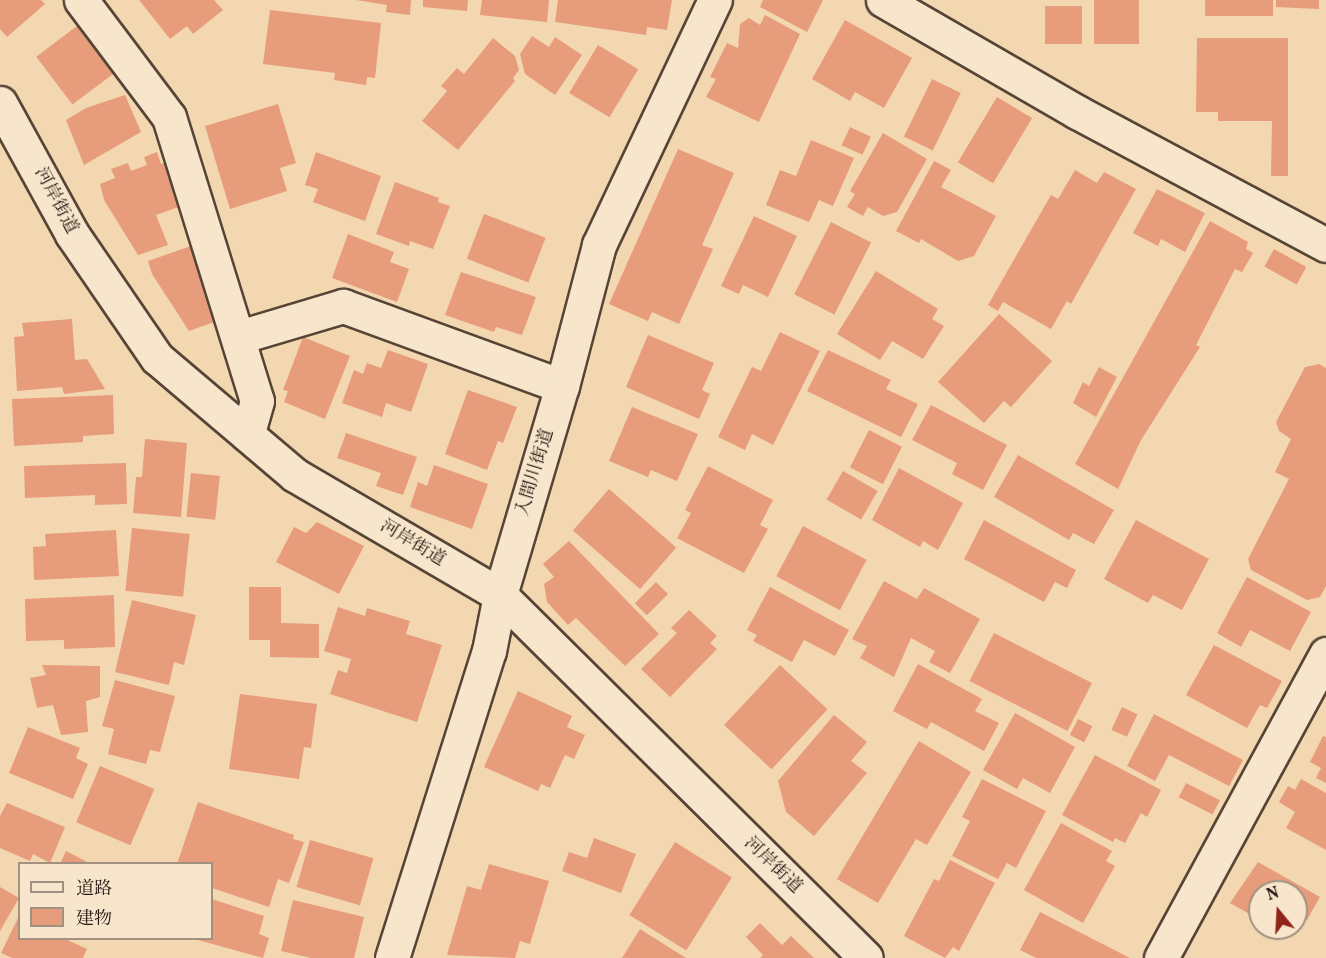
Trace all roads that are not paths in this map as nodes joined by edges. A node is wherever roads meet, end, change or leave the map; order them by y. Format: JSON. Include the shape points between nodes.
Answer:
{"nodes":[{"id":1,"x":81,"y":0,"type":"edge"},
{"id":2,"x":715,"y":0,"type":"edge"},
{"id":3,"x":883,"y":0,"type":"edge"},
{"id":4,"x":0,"y":103,"type":"edge"},
{"id":5,"x":1326,"y":245,"type":"edge"},
{"id":6,"x":239,"y":337,"type":"junction"},
{"id":7,"x":562,"y":386,"type":"junction"},
{"id":8,"x":247,"y":435,"type":"junction"},
{"id":9,"x":500,"y":595,"type":"junction"},
{"id":10,"x":1326,"y":654,"type":"edge"},
{"id":11,"x":392,"y":958,"type":"edge"},
{"id":12,"x":866,"y":958,"type":"edge"},
{"id":13,"x":1161,"y":958,"type":"edge"}],
"edges":[{"from":1,"to":6,"type":"street","via":[[170,117]]},
{"from":2,"to":7,"type":"street","name":"入間川街道","via":[[599,245]]},
{"from":3,"to":5,"type":"street","via":[[1077,112]]},
{"from":4,"to":8,"type":"street","name":"河岸街道","via":[[72,234],[157,358]]},
{"from":6,"to":7,"type":"street","via":[[343,306]]},
{"from":6,"to":8,"type":"street","via":[[257,401]]},
{"from":7,"to":9,"type":"street","name":"入間川街道"},
{"from":8,"to":9,"type":"street","name":"河岸街道","via":[[296,474]]},
{"from":9,"to":11,"type":"street","name":"入間川街道","via":[[489,651]]},
{"from":9,"to":12,"type":"street","name":"河岸街道"},
{"from":10,"to":13,"type":"street"}]}
